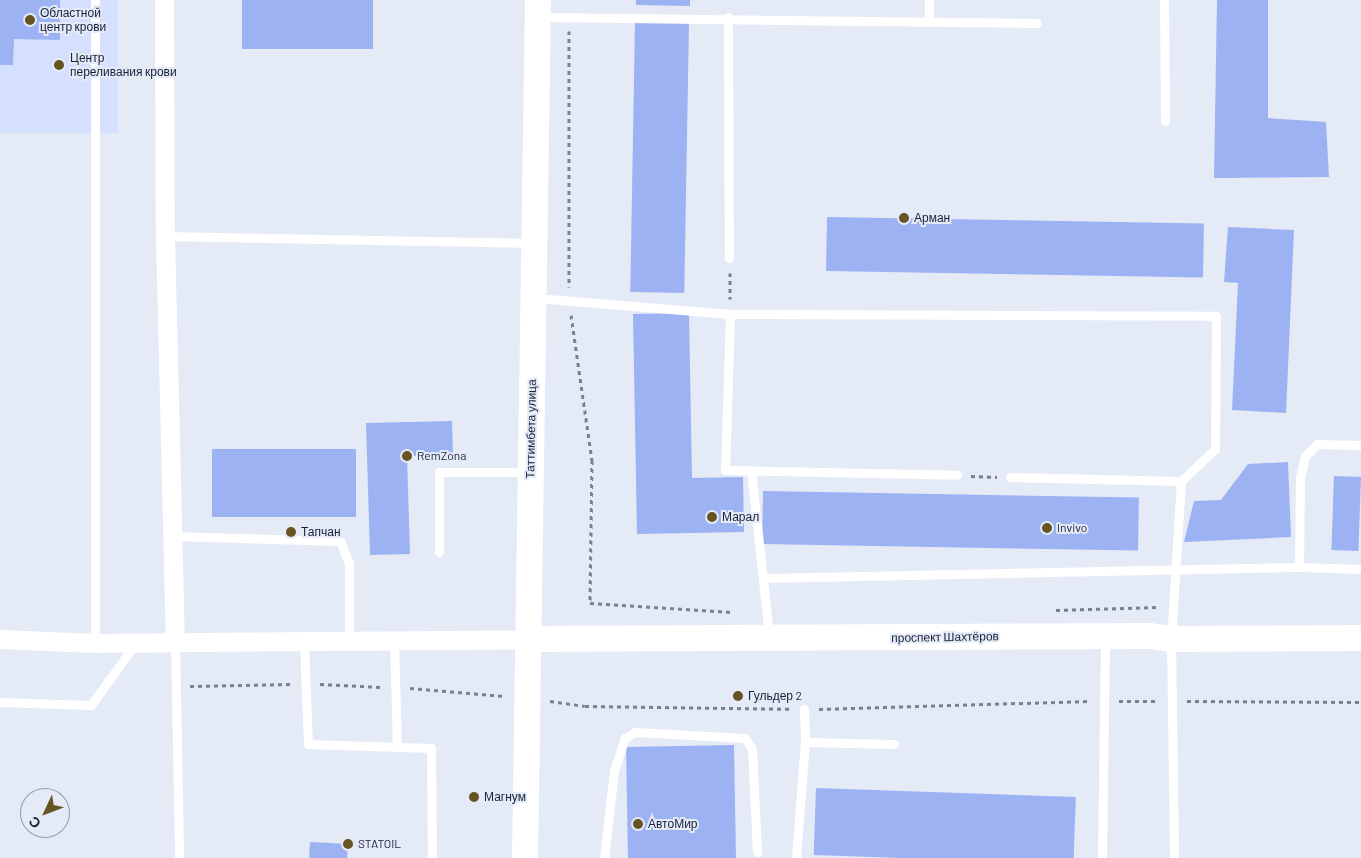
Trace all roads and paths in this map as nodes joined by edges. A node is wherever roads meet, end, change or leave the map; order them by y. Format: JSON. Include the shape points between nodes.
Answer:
{"nodes":[{"id":1,"x":95,"y":0,"type":"edge"},
{"id":2,"x":164,"y":0,"type":"edge"},
{"id":3,"x":929,"y":0,"type":"edge"},
{"id":4,"x":1164,"y":0,"type":"edge"},
{"id":5,"x":538,"y":8,"type":"edge"},
{"id":6,"x":728,"y":17,"type":"junction"},
{"id":7,"x":928,"y":22,"type":"junction"},
{"id":8,"x":1037,"y":23,"type":"dead end"},
{"id":9,"x":1165,"y":121,"type":"dead end"},
{"id":10,"x":165,"y":236,"type":"junction"},
{"id":11,"x":533,"y":243,"type":"junction"},
{"id":12,"x":729,"y":258,"type":"joint"},
{"id":13,"x":533,"y":298,"type":"junction"},
{"id":14,"x":730,"y":314,"type":"junction"},
{"id":15,"x":1361,"y":444,"type":"edge"},
{"id":16,"x":751,"y":470,"type":"junction"},
{"id":17,"x":531,"y":472,"type":"junction"},
{"id":18,"x":957,"y":475,"type":"joint"},
{"id":19,"x":1010,"y":477,"type":"joint"},
{"id":20,"x":1181,"y":481,"type":"junction"},
{"id":21,"x":173,"y":536,"type":"junction"},
{"id":22,"x":439,"y":552,"type":"dead end"},
{"id":23,"x":1299,"y":567,"type":"junction"},
{"id":24,"x":1176,"y":569,"type":"junction"},
{"id":25,"x":1361,"y":569,"type":"edge"},
{"id":26,"x":764,"y":578,"type":"junction"},
{"id":27,"x":1105,"y":636,"type":"junction"},
{"id":28,"x":1361,"y":638,"type":"edge"},
{"id":29,"x":0,"y":639,"type":"edge"},
{"id":30,"x":529,"y":639,"type":"junction"},
{"id":31,"x":1171,"y":639,"type":"junction"},
{"id":32,"x":394,"y":640,"type":"junction"},
{"id":33,"x":769,"y":640,"type":"junction"},
{"id":34,"x":138,"y":641,"type":"junction"},
{"id":35,"x":175,"y":641,"type":"junction"},
{"id":36,"x":304,"y":641,"type":"junction"},
{"id":37,"x":350,"y":641,"type":"junction"},
{"id":38,"x":96,"y":643,"type":"junction"},
{"id":39,"x":306,"y":683,"type":"junction"},
{"id":40,"x":175,"y":686,"type":"junction"},
{"id":41,"x":395,"y":687,"type":"junction"},
{"id":42,"x":528,"y":698,"type":"junction"},
{"id":43,"x":1104,"y":701,"type":"junction"},
{"id":44,"x":1174,"y":701,"type":"junction"},
{"id":45,"x":0,"y":702,"type":"edge"},
{"id":46,"x":1361,"y":702,"type":"edge"},
{"id":47,"x":804,"y":709,"type":"junction"},
{"id":48,"x":805,"y":742,"type":"junction"},
{"id":49,"x":894,"y":744,"type":"dead end"},
{"id":50,"x":397,"y":747,"type":"junction"},
{"id":51,"x":757,"y":852,"type":"dead end"},
{"id":52,"x":179,"y":858,"type":"edge"},
{"id":53,"x":432,"y":858,"type":"edge"},
{"id":54,"x":525,"y":858,"type":"edge"},
{"id":55,"x":604,"y":858,"type":"edge"},
{"id":56,"x":796,"y":858,"type":"edge"},
{"id":57,"x":1102,"y":858,"type":"edge"},
{"id":58,"x":1174,"y":858,"type":"edge"}],
"edges":[{"from":1,"to":38,"type":"lane"},
{"from":2,"to":10,"type":"street"},
{"from":3,"to":7,"type":"lane"},
{"from":4,"to":9,"type":"lane"},
{"from":5,"to":6,"type":"lane"},
{"from":5,"to":11,"type":"main road","name":"Таттимбета улица"},
{"from":6,"to":7,"type":"lane"},
{"from":6,"to":12,"type":"lane"},
{"from":7,"to":8,"type":"lane"},
{"from":10,"to":11,"type":"lane"},
{"from":10,"to":21,"type":"street"},
{"from":11,"to":13,"type":"main road","name":"Таттимбета улица"},
{"from":12,"to":14,"type":"path"},
{"from":13,"to":14,"type":"lane"},
{"from":13,"to":17,"type":"main road","name":"Таттимбета улица"},
{"from":14,"to":16,"type":"lane","via":[[725,470]]},
{"from":14,"to":20,"type":"lane","via":[[1216,316],[1215,449]]},
{"from":15,"to":23,"type":"lane","via":[[1317,444],[1305,456],[1300,477]]},
{"from":16,"to":18,"type":"lane"},
{"from":16,"to":26,"type":"lane"},
{"from":17,"to":22,"type":"lane","via":[[439,472]]},
{"from":17,"to":30,"type":"main road","name":"Таттимбета улица"},
{"from":18,"to":19,"type":"path"},
{"from":19,"to":20,"type":"lane"},
{"from":20,"to":24,"type":"lane"},
{"from":21,"to":35,"type":"street"},
{"from":21,"to":37,"type":"lane","via":[[340,541],[349,563]]},
{"from":23,"to":24,"type":"lane"},
{"from":23,"to":25,"type":"lane"},
{"from":24,"to":26,"type":"lane"},
{"from":24,"to":31,"type":"lane"},
{"from":26,"to":33,"type":"lane"},
{"from":27,"to":31,"type":"main road","name":"проспект Шахтёров"},
{"from":27,"to":33,"type":"main road","name":"проспект Шахтёров"},
{"from":27,"to":43,"type":"lane"},
{"from":28,"to":31,"type":"main road","name":"проспект Шахтёров"},
{"from":29,"to":38,"type":"street"},
{"from":30,"to":32,"type":"street"},
{"from":30,"to":33,"type":"main road","name":"проспект Шахтёров"},
{"from":30,"to":42,"type":"main road","name":"Таттимбета улица"},
{"from":31,"to":44,"type":"lane"},
{"from":32,"to":37,"type":"street"},
{"from":32,"to":41,"type":"lane"},
{"from":34,"to":35,"type":"street"},
{"from":34,"to":38,"type":"street"},
{"from":34,"to":45,"type":"lane","via":[[91,705]]},
{"from":35,"to":36,"type":"street"},
{"from":35,"to":40,"type":"lane"},
{"from":36,"to":37,"type":"street"},
{"from":36,"to":39,"type":"lane"},
{"from":39,"to":40,"type":"path"},
{"from":39,"to":41,"type":"path"},
{"from":39,"to":50,"type":"lane","via":[[308,744]]},
{"from":40,"to":52,"type":"lane"},
{"from":41,"to":42,"type":"path"},
{"from":41,"to":50,"type":"lane"},
{"from":42,"to":47,"type":"path","via":[[584,706]]},
{"from":42,"to":54,"type":"main road","name":"Таттимбета улица"},
{"from":43,"to":44,"type":"path"},
{"from":43,"to":47,"type":"path"},
{"from":43,"to":57,"type":"lane"},
{"from":44,"to":46,"type":"path"},
{"from":44,"to":58,"type":"lane"},
{"from":47,"to":48,"type":"lane"},
{"from":48,"to":49,"type":"lane"},
{"from":48,"to":56,"type":"lane"},
{"from":50,"to":53,"type":"lane","via":[[431,748]]},
{"from":51,"to":55,"type":"lane","via":[[752,749],[744,738],[634,732],[625,738],[614,772]]}]}
